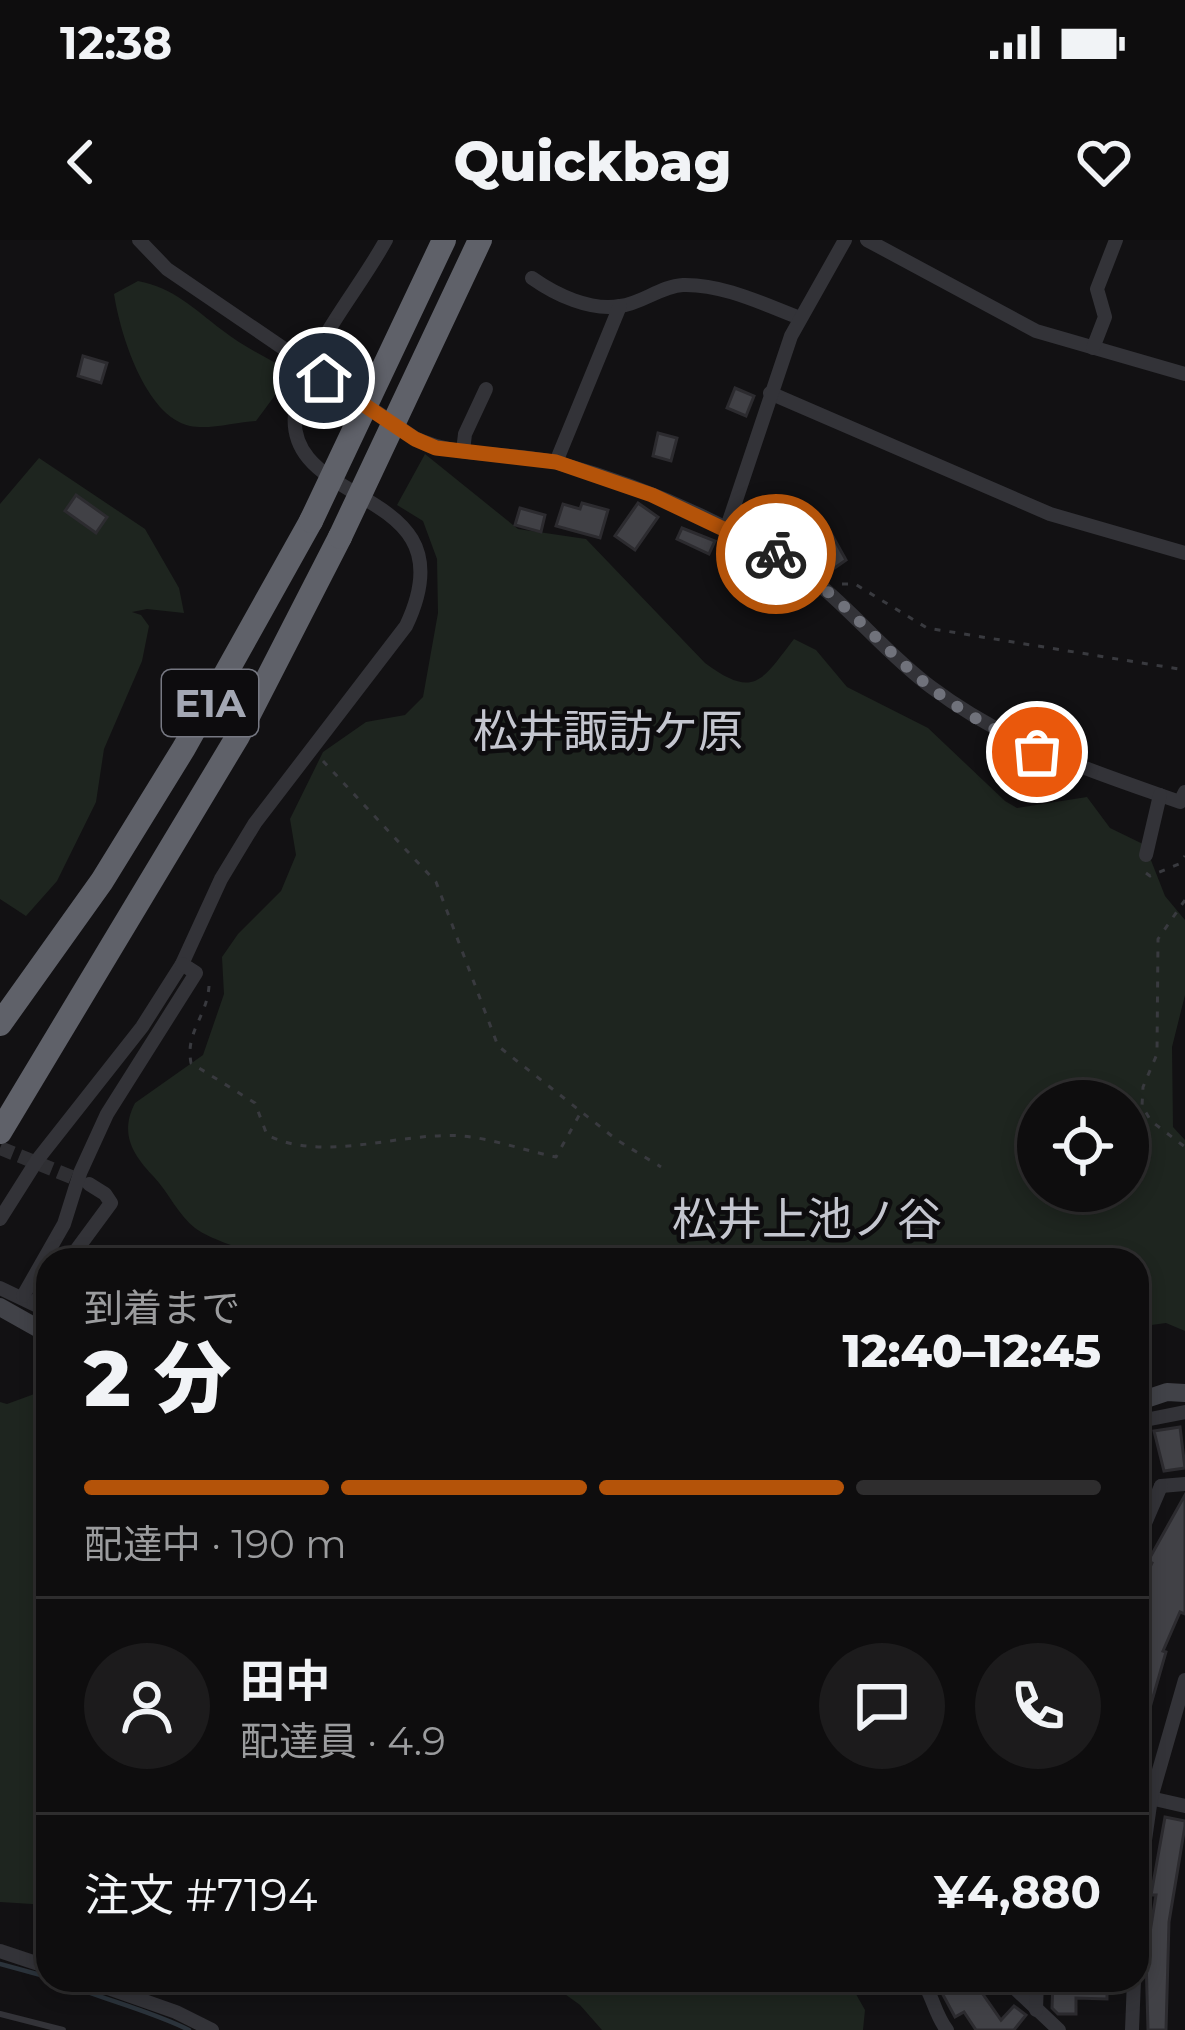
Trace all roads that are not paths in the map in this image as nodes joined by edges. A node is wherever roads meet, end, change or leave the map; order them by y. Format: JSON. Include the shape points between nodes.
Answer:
{"nodes":[{"id":1,"x":139,"y":240,"type":"edge"},
{"id":2,"x":386,"y":240,"type":"edge"},
{"id":3,"x":444,"y":240,"type":"edge"},
{"id":4,"x":481,"y":240,"type":"edge"},
{"id":5,"x":845,"y":240,"type":"edge"},
{"id":6,"x":867,"y":240,"type":"edge"},
{"id":7,"x":1116,"y":240,"type":"edge"},
{"id":8,"x":532,"y":278,"type":"dead end"},
{"id":9,"x":620,"y":307,"type":"junction"},
{"id":10,"x":800,"y":318,"type":"junction"},
{"id":11,"x":1093,"y":348,"type":"junction"},
{"id":12,"x":309,"y":368,"type":"junction"},
{"id":13,"x":1185,"y":374,"type":"edge"},
{"id":14,"x":486,"y":389,"type":"dead end"},
{"id":15,"x":770,"y":393,"type":"junction"},
{"id":16,"x":464,"y":451,"type":"junction"},
{"id":17,"x":556,"y":462,"type":"junction"},
{"id":18,"x":726,"y":530,"type":"junction"},
{"id":19,"x":1185,"y":553,"type":"edge"},
{"id":20,"x":1185,"y":792,"type":"edge"},
{"id":21,"x":1160,"y":795,"type":"junction"},
{"id":22,"x":1146,"y":855,"type":"road end"},
{"id":23,"x":189,"y":969,"type":"junction"},
{"id":24,"x":0,"y":1024,"type":"edge"},
{"id":25,"x":0,"y":1132,"type":"edge"},
{"id":26,"x":88,"y":1184,"type":"dead end"},
{"id":27,"x":0,"y":1219,"type":"edge"},
{"id":28,"x":55,"y":1248,"type":"edge"},
{"id":29,"x":78,"y":1248,"type":"edge"},
{"id":30,"x":0,"y":1288,"type":"edge"},
{"id":31,"x":35,"y":1304,"type":"edge"},
{"id":32,"x":0,"y":1307,"type":"edge"},
{"id":33,"x":36,"y":1327,"type":"edge"},
{"id":34,"x":1185,"y":1393,"type":"edge"},
{"id":35,"x":1149,"y":1398,"type":"edge"},
{"id":36,"x":1185,"y":1412,"type":"edge"},
{"id":37,"x":1149,"y":1419,"type":"edge"},
{"id":38,"x":1149,"y":1472,"type":"edge"},
{"id":39,"x":1185,"y":1484,"type":"edge"},
{"id":40,"x":1162,"y":1486,"type":"junction"},
{"id":41,"x":1149,"y":1515,"type":"edge"},
{"id":42,"x":1185,"y":1680,"type":"edge"},
{"id":43,"x":1149,"y":1782,"type":"edge"},
{"id":44,"x":1149,"y":1797,"type":"edge"},
{"id":45,"x":1185,"y":1806,"type":"edge"},
{"id":46,"x":0,"y":1952,"type":"edge"},
{"id":47,"x":36,"y":1963,"type":"edge"},
{"id":48,"x":119,"y":1992,"type":"edge"},
{"id":49,"x":930,"y":1992,"type":"edge"},
{"id":50,"x":1018,"y":1992,"type":"edge"},
{"id":51,"x":1037,"y":1992,"type":"edge"},
{"id":52,"x":1134,"y":1992,"type":"edge"},
{"id":53,"x":1036,"y":2010,"type":"junction"},
{"id":54,"x":0,"y":2014,"type":"edge"},
{"id":55,"x":63,"y":2030,"type":"edge"},
{"id":56,"x":212,"y":2030,"type":"edge"},
{"id":57,"x":947,"y":2030,"type":"edge"},
{"id":58,"x":1058,"y":2030,"type":"edge"},
{"id":59,"x":1132,"y":2030,"type":"edge"}],
"edges":[{"from":1,"to":12,"type":"street","via":[[167,269]]},
{"from":2,"to":12,"type":"street"},
{"from":3,"to":24,"type":"highway","number":"E1A","bridge":true,"via":[[311,521],[184,748],[103,881]]},
{"from":4,"to":25,"type":"highway","number":"E1A","bridge":true,"via":[[238,736]]},
{"from":5,"to":10,"type":"street"},
{"from":6,"to":11,"type":"street","via":[[1036,331]]},
{"from":7,"to":11,"type":"street","via":[[1097,289],[1105,317]]},
{"from":8,"to":9,"type":"street","via":[[587,304]]},
{"from":9,"to":10,"type":"street","via":[[679,285],[724,290]]},
{"from":9,"to":17,"type":"street"},
{"from":10,"to":15,"type":"street"},
{"from":11,"to":13,"type":"street"},
{"from":12,"to":16,"type":"street","via":[[415,439]]},
{"from":12,"to":23,"type":"street","via":[[296,405],[301,446],[313,466],[399,520],[416,543],[419,598],[237,849]]},
{"from":14,"to":16,"type":"street"},
{"from":15,"to":18,"type":"street"},
{"from":15,"to":19,"type":"street","via":[[1050,514]]},
{"from":16,"to":17,"type":"street"},
{"from":17,"to":18,"type":"street"},
{"from":18,"to":21,"type":"street","via":[[817,582],[928,685],[984,724],[1037,752]]},
{"from":20,"to":21,"type":"street","via":[[1180,802]]},
{"from":21,"to":22,"type":"street"},
{"from":23,"to":27,"type":"street"},
{"from":23,"to":28,"type":"street","via":[[107,1114]]},
{"from":26,"to":29,"type":"street","via":[[111,1203]]},
{"from":30,"to":31,"type":"street"},
{"from":32,"to":33,"type":"street"},
{"from":34,"to":35,"type":"street"},
{"from":36,"to":37,"type":"street"},
{"from":38,"to":40,"type":"street"},
{"from":39,"to":40,"type":"street"},
{"from":40,"to":41,"type":"street"},
{"from":42,"to":43,"type":"street"},
{"from":44,"to":45,"type":"street"},
{"from":46,"to":47,"type":"street"},
{"from":48,"to":56,"type":"street"},
{"from":49,"to":57,"type":"street"},
{"from":50,"to":53,"type":"street"},
{"from":51,"to":53,"type":"street"},
{"from":52,"to":59,"type":"street"},
{"from":53,"to":58,"type":"street"},
{"from":54,"to":55,"type":"lane"}]}
